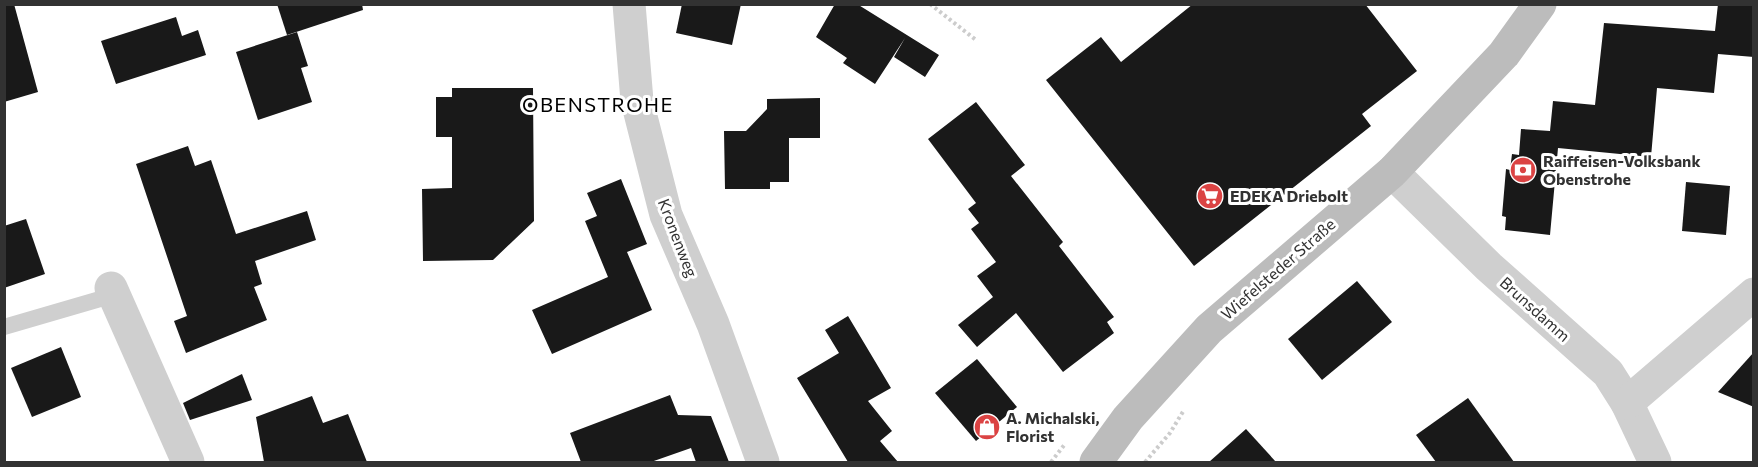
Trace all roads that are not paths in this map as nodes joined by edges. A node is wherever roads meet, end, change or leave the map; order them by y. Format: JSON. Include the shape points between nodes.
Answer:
{"nodes":[{"id":1,"x":629,"y":4,"type":"edge"},
{"id":2,"x":1540,"y":4,"type":"edge"},
{"id":3,"x":1392,"y":172,"type":"junction"},
{"id":4,"x":110,"y":290,"type":"joint"},
{"id":5,"x":1754,"y":294,"type":"edge"},
{"id":6,"x":4,"y":327,"type":"edge"},
{"id":7,"x":1627,"y":404,"type":"junction"},
{"id":8,"x":188,"y":462,"type":"edge"},
{"id":9,"x":763,"y":462,"type":"edge"},
{"id":10,"x":1096,"y":462,"type":"edge"},
{"id":11,"x":1655,"y":462,"type":"edge"}],
"edges":[{"from":1,"to":9,"type":"street","name":"Kronenweg","via":[[637,101],[666,215],[713,324]]},
{"from":2,"to":3,"type":"main road","name":"Wiefelsteder Straße","via":[[1504,54]]},
{"from":3,"to":7,"type":"street","name":"Brunsdamm","via":[[1489,267],[1608,373]]},
{"from":3,"to":10,"type":"main road","name":"Wiefelsteder Straße","via":[[1209,329],[1128,418]]},
{"from":4,"to":6,"type":"lane","via":[[107,297]]},
{"from":4,"to":8,"type":"street"},
{"from":5,"to":7,"type":"street"},
{"from":7,"to":11,"type":"street","name":"Brunsdamm"}]}
